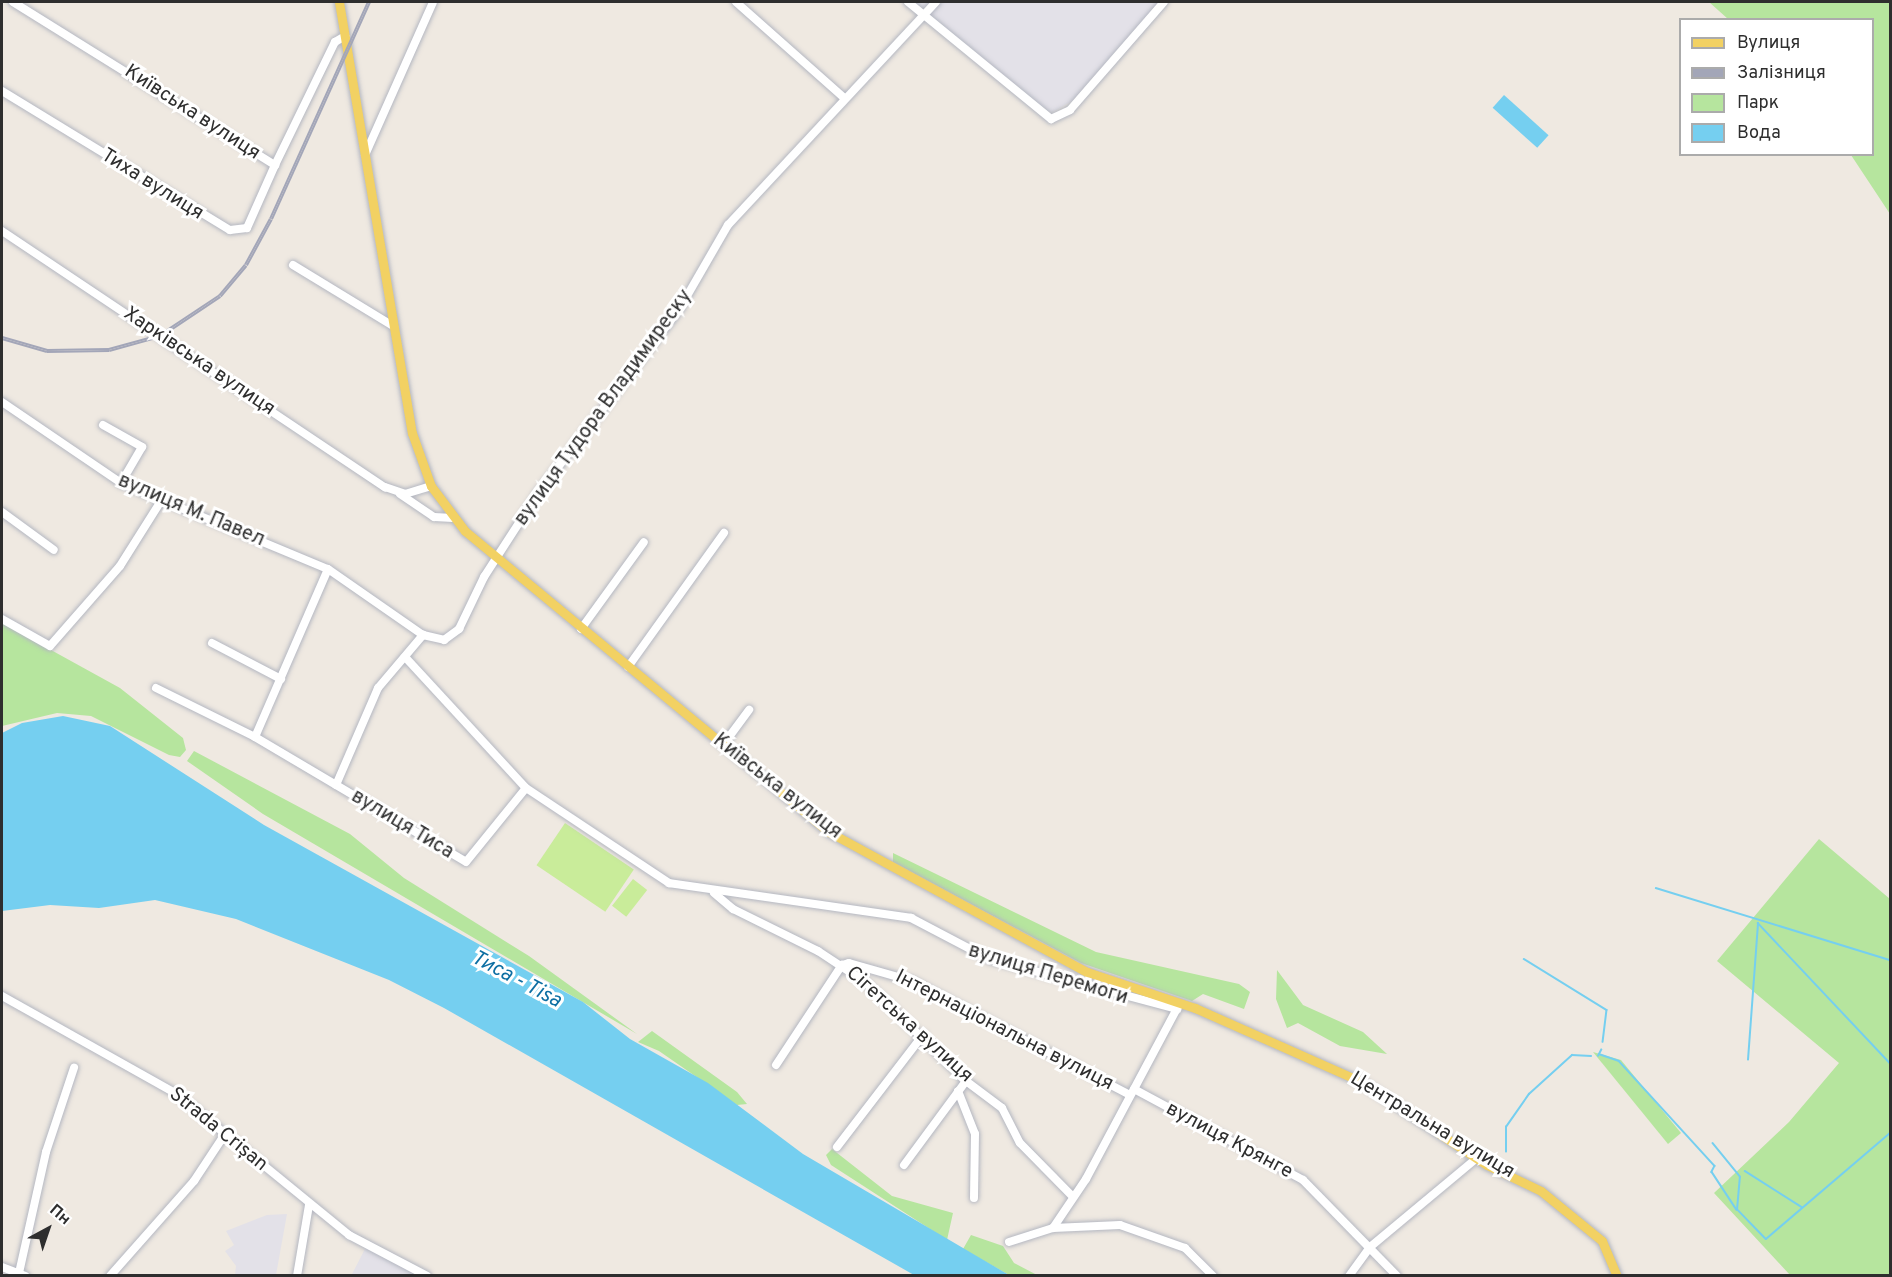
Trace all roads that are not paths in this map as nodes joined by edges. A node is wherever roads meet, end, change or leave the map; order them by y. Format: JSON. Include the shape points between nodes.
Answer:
{"nodes":[{"id":1,"x":13,"y":2,"type":"edge"},
{"id":2,"x":339,"y":2,"type":"edge"},
{"id":3,"x":433,"y":2,"type":"edge"},
{"id":4,"x":736,"y":2,"type":"edge"},
{"id":5,"x":908,"y":2,"type":"edge"},
{"id":6,"x":936,"y":2,"type":"edge"},
{"id":7,"x":1164,"y":2,"type":"edge"},
{"id":8,"x":922,"y":13,"type":"junction"},
{"id":9,"x":345,"y":36,"type":"junction"},
{"id":10,"x":2,"y":91,"type":"edge"},
{"id":11,"x":844,"y":98,"type":"junction"},
{"id":12,"x":365,"y":155,"type":"junction"},
{"id":13,"x":275,"y":165,"type":"junction"},
{"id":14,"x":2,"y":231,"type":"edge"},
{"id":15,"x":293,"y":265,"type":"dead end"},
{"id":16,"x":393,"y":326,"type":"junction"},
{"id":17,"x":2,"y":402,"type":"edge"},
{"id":18,"x":103,"y":425,"type":"dead end"},
{"id":19,"x":121,"y":483,"type":"junction"},
{"id":20,"x":431,"y":486,"type":"junction"},
{"id":21,"x":396,"y":492,"type":"junction"},
{"id":22,"x":161,"y":501,"type":"junction"},
{"id":23,"x":2,"y":512,"type":"edge"},
{"id":24,"x":453,"y":518,"type":"junction"},
{"id":25,"x":724,"y":533,"type":"dead end"},
{"id":26,"x":644,"y":542,"type":"dead end"},
{"id":27,"x":54,"y":550,"type":"dead end"},
{"id":28,"x":495,"y":558,"type":"junction"},
{"id":29,"x":328,"y":569,"type":"junction"},
{"id":30,"x":2,"y":619,"type":"edge"},
{"id":31,"x":581,"y":629,"type":"junction"},
{"id":32,"x":423,"y":635,"type":"junction"},
{"id":33,"x":212,"y":643,"type":"dead end"},
{"id":34,"x":405,"y":657,"type":"junction"},
{"id":35,"x":628,"y":667,"type":"junction"},
{"id":36,"x":281,"y":679,"type":"junction"},
{"id":37,"x":156,"y":688,"type":"dead end"},
{"id":38,"x":749,"y":710,"type":"dead end"},
{"id":39,"x":255,"y":736,"type":"junction"},
{"id":40,"x":723,"y":745,"type":"junction"},
{"id":41,"x":336,"y":785,"type":"junction"},
{"id":42,"x":526,"y":788,"type":"junction"},
{"id":43,"x":714,"y":893,"type":"junction"},
{"id":44,"x":842,"y":965,"type":"junction"},
{"id":45,"x":2,"y":996,"type":"edge"},
{"id":46,"x":1179,"y":1006,"type":"junction"},
{"id":47,"x":923,"y":1035,"type":"junction"},
{"id":48,"x":776,"y":1065,"type":"dead end"},
{"id":49,"x":74,"y":1068,"type":"dead end"},
{"id":50,"x":966,"y":1081,"type":"junction"},
{"id":51,"x":958,"y":1091,"type":"junction"},
{"id":52,"x":1132,"y":1092,"type":"junction"},
{"id":53,"x":225,"y":1134,"type":"junction"},
{"id":54,"x":837,"y":1147,"type":"dead end"},
{"id":55,"x":1477,"y":1158,"type":"junction"},
{"id":56,"x":904,"y":1165,"type":"dead end"},
{"id":57,"x":1072,"y":1196,"type":"junction"},
{"id":58,"x":974,"y":1198,"type":"dead end"},
{"id":59,"x":309,"y":1206,"type":"junction"},
{"id":60,"x":1053,"y":1228,"type":"junction"},
{"id":61,"x":1010,"y":1242,"type":"dead end"},
{"id":62,"x":1370,"y":1247,"type":"junction"},
{"id":63,"x":2,"y":1267,"type":"edge"},
{"id":64,"x":22,"y":1274,"type":"edge"},
{"id":65,"x":110,"y":1275,"type":"edge"},
{"id":66,"x":297,"y":1275,"type":"edge"},
{"id":67,"x":427,"y":1275,"type":"edge"},
{"id":68,"x":1213,"y":1275,"type":"edge"},
{"id":69,"x":1349,"y":1275,"type":"edge"},
{"id":70,"x":1397,"y":1275,"type":"edge"},
{"id":71,"x":1617,"y":1275,"type":"edge"}],
"edges":[{"from":1,"to":13,"type":"street","name":"Київська вулиця"},
{"from":2,"to":9,"type":"main road","name":"Київська вулиця"},
{"from":3,"to":12,"type":"street"},
{"from":4,"to":11,"type":"street"},
{"from":5,"to":8,"type":"street"},
{"from":6,"to":8,"type":"street","name":"вулиця Тудора Владимиреску"},
{"from":7,"to":8,"type":"street","via":[[1070,110],[1051,119]]},
{"from":8,"to":11,"type":"street","name":"вулиця Тудора Владимиреску"},
{"from":9,"to":12,"type":"main road","name":"Київська вулиця"},
{"from":9,"to":13,"type":"street","name":"Київська вулиця","via":[[335,42]]},
{"from":10,"to":13,"type":"street","name":"Тиха вулиця","via":[[230,230],[247,228]]},
{"from":11,"to":28,"type":"street","name":"вулиця Тудора Владимиреску","via":[[728,225],[680,308],[565,454]]},
{"from":12,"to":16,"type":"main road","name":"Київська вулиця"},
{"from":14,"to":21,"type":"street","name":"Харківська вулиця"},
{"from":15,"to":16,"type":"street"},
{"from":16,"to":20,"type":"main road","name":"Київська вулиця","via":[[412,433]]},
{"from":17,"to":19,"type":"street","name":"вулиця М. Павел"},
{"from":18,"to":19,"type":"street","via":[[142,447]]},
{"from":19,"to":22,"type":"street","name":"вулиця М. Павел"},
{"from":20,"to":21,"type":"street"},
{"from":20,"to":24,"type":"main road","name":"Київська вулиця"},
{"from":21,"to":24,"type":"street","name":"Харківська вулиця","via":[[434,517]]},
{"from":22,"to":29,"type":"street","name":"вулиця М. Павел"},
{"from":22,"to":30,"type":"street","via":[[120,566],[50,646]]},
{"from":23,"to":27,"type":"street"},
{"from":24,"to":28,"type":"main road","name":"Київська вулиця"},
{"from":25,"to":35,"type":"street"},
{"from":26,"to":31,"type":"street"},
{"from":28,"to":31,"type":"main road","name":"Київська вулиця"},
{"from":28,"to":32,"type":"street","name":"вулиця Тудора Владимиреску","via":[[459,629],[444,640]]},
{"from":29,"to":32,"type":"street","name":"вулиця М. Павел"},
{"from":29,"to":36,"type":"street"},
{"from":31,"to":35,"type":"main road","name":"Київська вулиця"},
{"from":32,"to":34,"type":"street"},
{"from":33,"to":36,"type":"street"},
{"from":34,"to":41,"type":"street","via":[[378,688]]},
{"from":34,"to":42,"type":"street"},
{"from":35,"to":40,"type":"main road","name":"Київська вулиця"},
{"from":36,"to":39,"type":"street"},
{"from":37,"to":39,"type":"street","name":"вулиця Тиса"},
{"from":38,"to":40,"type":"street"},
{"from":39,"to":41,"type":"street","name":"вулиця Тиса"},
{"from":40,"to":46,"type":"main road","name":"Київська вулиця","via":[[829,832],[883,865],[1087,972]]},
{"from":41,"to":42,"type":"street","name":"вулиця Тиса","via":[[466,862]]},
{"from":42,"to":43,"type":"street","via":[[656,876]]},
{"from":43,"to":44,"type":"street","name":"Сігетська вулиця","via":[[733,909]]},
{"from":43,"to":46,"type":"street","name":"вулиця Перемоги","via":[[798,899],[911,918],[989,959]]},
{"from":44,"to":47,"type":"street","name":"Сігетська вулиця"},
{"from":44,"to":48,"type":"street"},
{"from":44,"to":52,"type":"street","name":"Інтернаціональна вулиця","via":[[912,981]]},
{"from":45,"to":53,"type":"street","name":"Strada Crișan","via":[[175,1093]]},
{"from":46,"to":52,"type":"street","name":"Інтернаціональна вулиця"},
{"from":46,"to":55,"type":"main road","name":"Центральна вулиця","via":[[1360,1081]]},
{"from":47,"to":50,"type":"street","name":"Сігетська вулиця"},
{"from":47,"to":54,"type":"street"},
{"from":49,"to":64,"type":"street","via":[[46,1152]]},
{"from":50,"to":51,"type":"street"},
{"from":50,"to":57,"type":"street","name":"Сігетська вулиця","via":[[1002,1108],[1020,1143]]},
{"from":51,"to":56,"type":"street"},
{"from":51,"to":58,"type":"street","via":[[978,1150]]},
{"from":52,"to":57,"type":"street","name":"Інтернаціональна вулиця"},
{"from":52,"to":62,"type":"street","name":"вулиця Крянге","via":[[1303,1180]]},
{"from":53,"to":59,"type":"street","name":"Strada Crișan"},
{"from":53,"to":65,"type":"street","via":[[194,1181]]},
{"from":55,"to":62,"type":"street"},
{"from":55,"to":71,"type":"main road","name":"Центральна вулиця","via":[[1541,1191],[1587,1227],[1609,1248]]},
{"from":57,"to":60,"type":"street","name":"Інтернаціональна вулиця"},
{"from":59,"to":66,"type":"street"},
{"from":59,"to":67,"type":"street","name":"Strada Crișan","via":[[358,1241]]},
{"from":60,"to":61,"type":"street"},
{"from":60,"to":68,"type":"street","via":[[1120,1225],[1146,1232],[1185,1248]]},
{"from":62,"to":69,"type":"street"},
{"from":62,"to":70,"type":"street","name":"вулиця Крянге"},
{"from":63,"to":64,"type":"street"}]}
